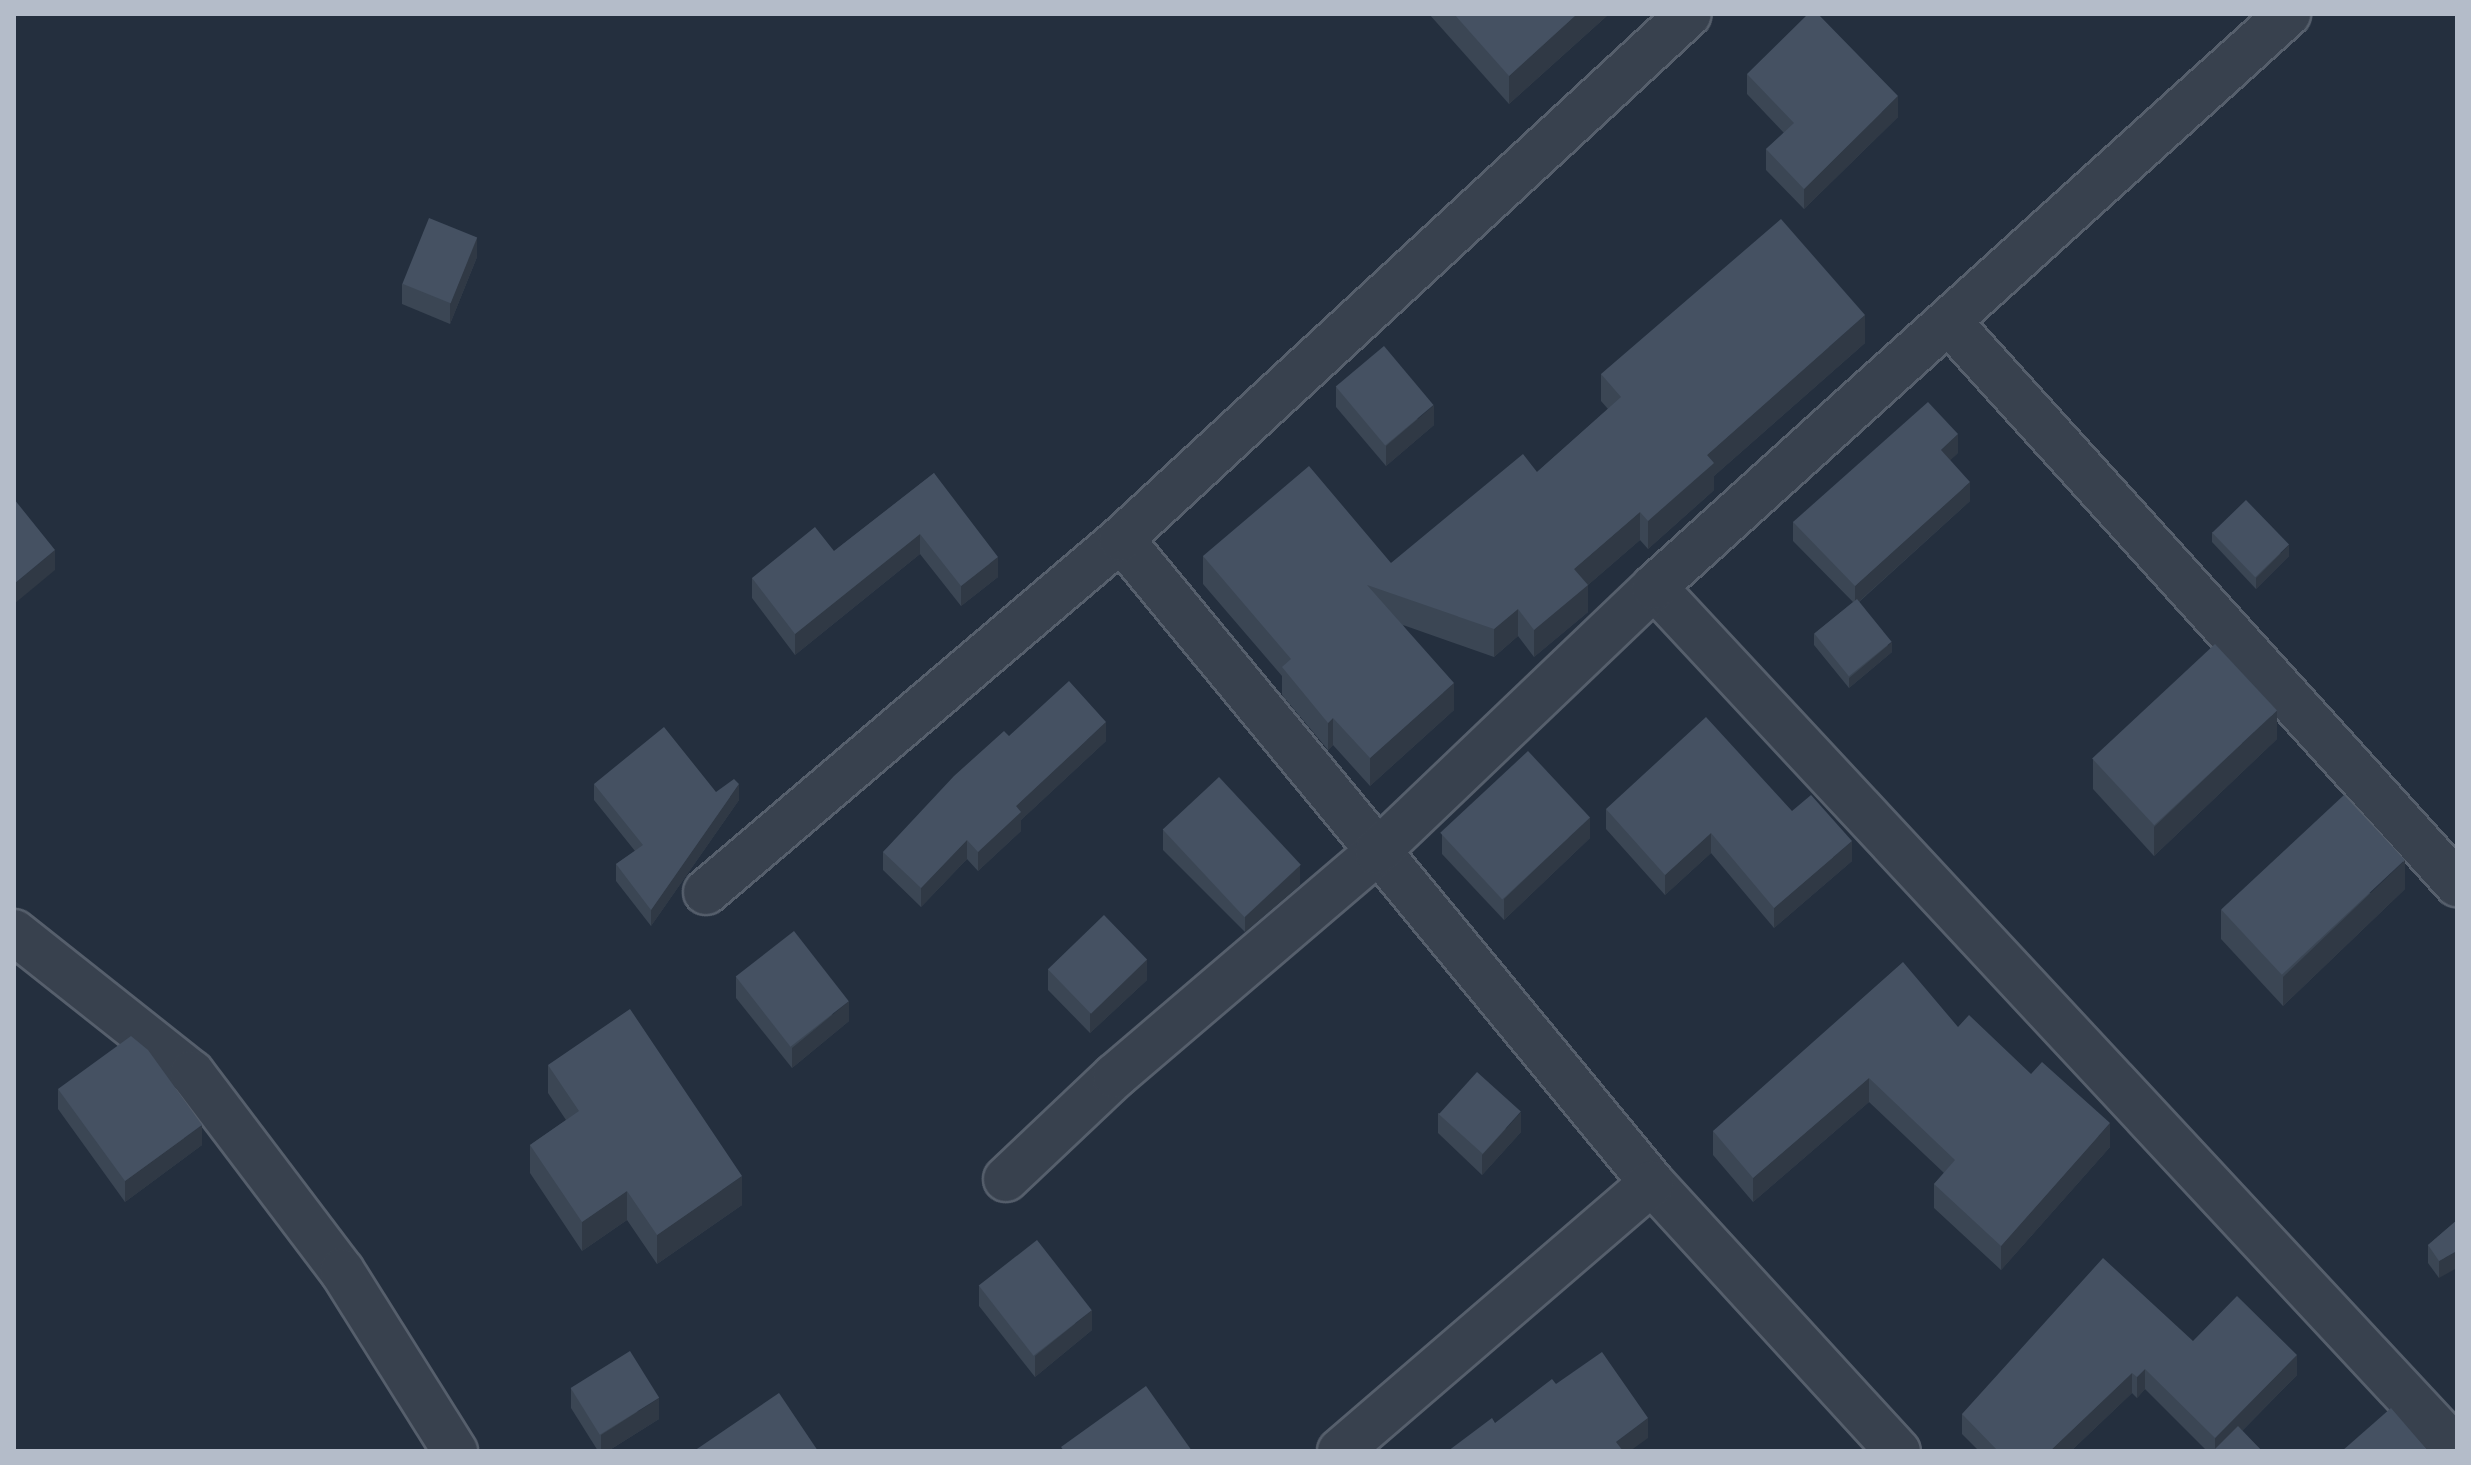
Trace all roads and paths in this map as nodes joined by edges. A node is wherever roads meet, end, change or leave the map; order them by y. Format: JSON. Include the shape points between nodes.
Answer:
{"nodes":[{"id":1,"x":1689,"y":14,"type":"edge"},
{"id":2,"x":2284,"y":15,"type":"edge"},
{"id":3,"x":1949,"y":322,"type":"junction"},
{"id":4,"x":1121,"y":539,"type":"junction"},
{"id":5,"x":1654,"y":587,"type":"junction"},
{"id":6,"x":1377,"y":852,"type":"junction"},
{"id":7,"x":2457,"y":884,"type":"edge"},
{"id":8,"x":706,"y":892,"type":"dead end"},
{"id":9,"x":14,"y":932,"type":"edge"},
{"id":10,"x":1006,"y":1179,"type":"dead end"},
{"id":11,"x":1652,"y":1183,"type":"junction"},
{"id":12,"x":2457,"y":1450,"type":"edge"},
{"id":13,"x":455,"y":1451,"type":"edge"},
{"id":14,"x":1340,"y":1451,"type":"edge"},
{"id":15,"x":1898,"y":1451,"type":"edge"}],
"edges":[{"from":1,"to":4,"type":"street"},
{"from":2,"to":3,"type":"street"},
{"from":3,"to":5,"type":"street"},
{"from":3,"to":7,"type":"street"},
{"from":4,"to":6,"type":"street"},
{"from":4,"to":8,"type":"street"},
{"from":5,"to":6,"type":"street"},
{"from":5,"to":12,"type":"street"},
{"from":6,"to":10,"type":"street","via":[[1115,1076]]},
{"from":6,"to":11,"type":"street"},
{"from":9,"to":13,"type":"street","via":[[192,1073],[342,1271]]},
{"from":11,"to":14,"type":"street"},
{"from":11,"to":15,"type":"street"}]}
